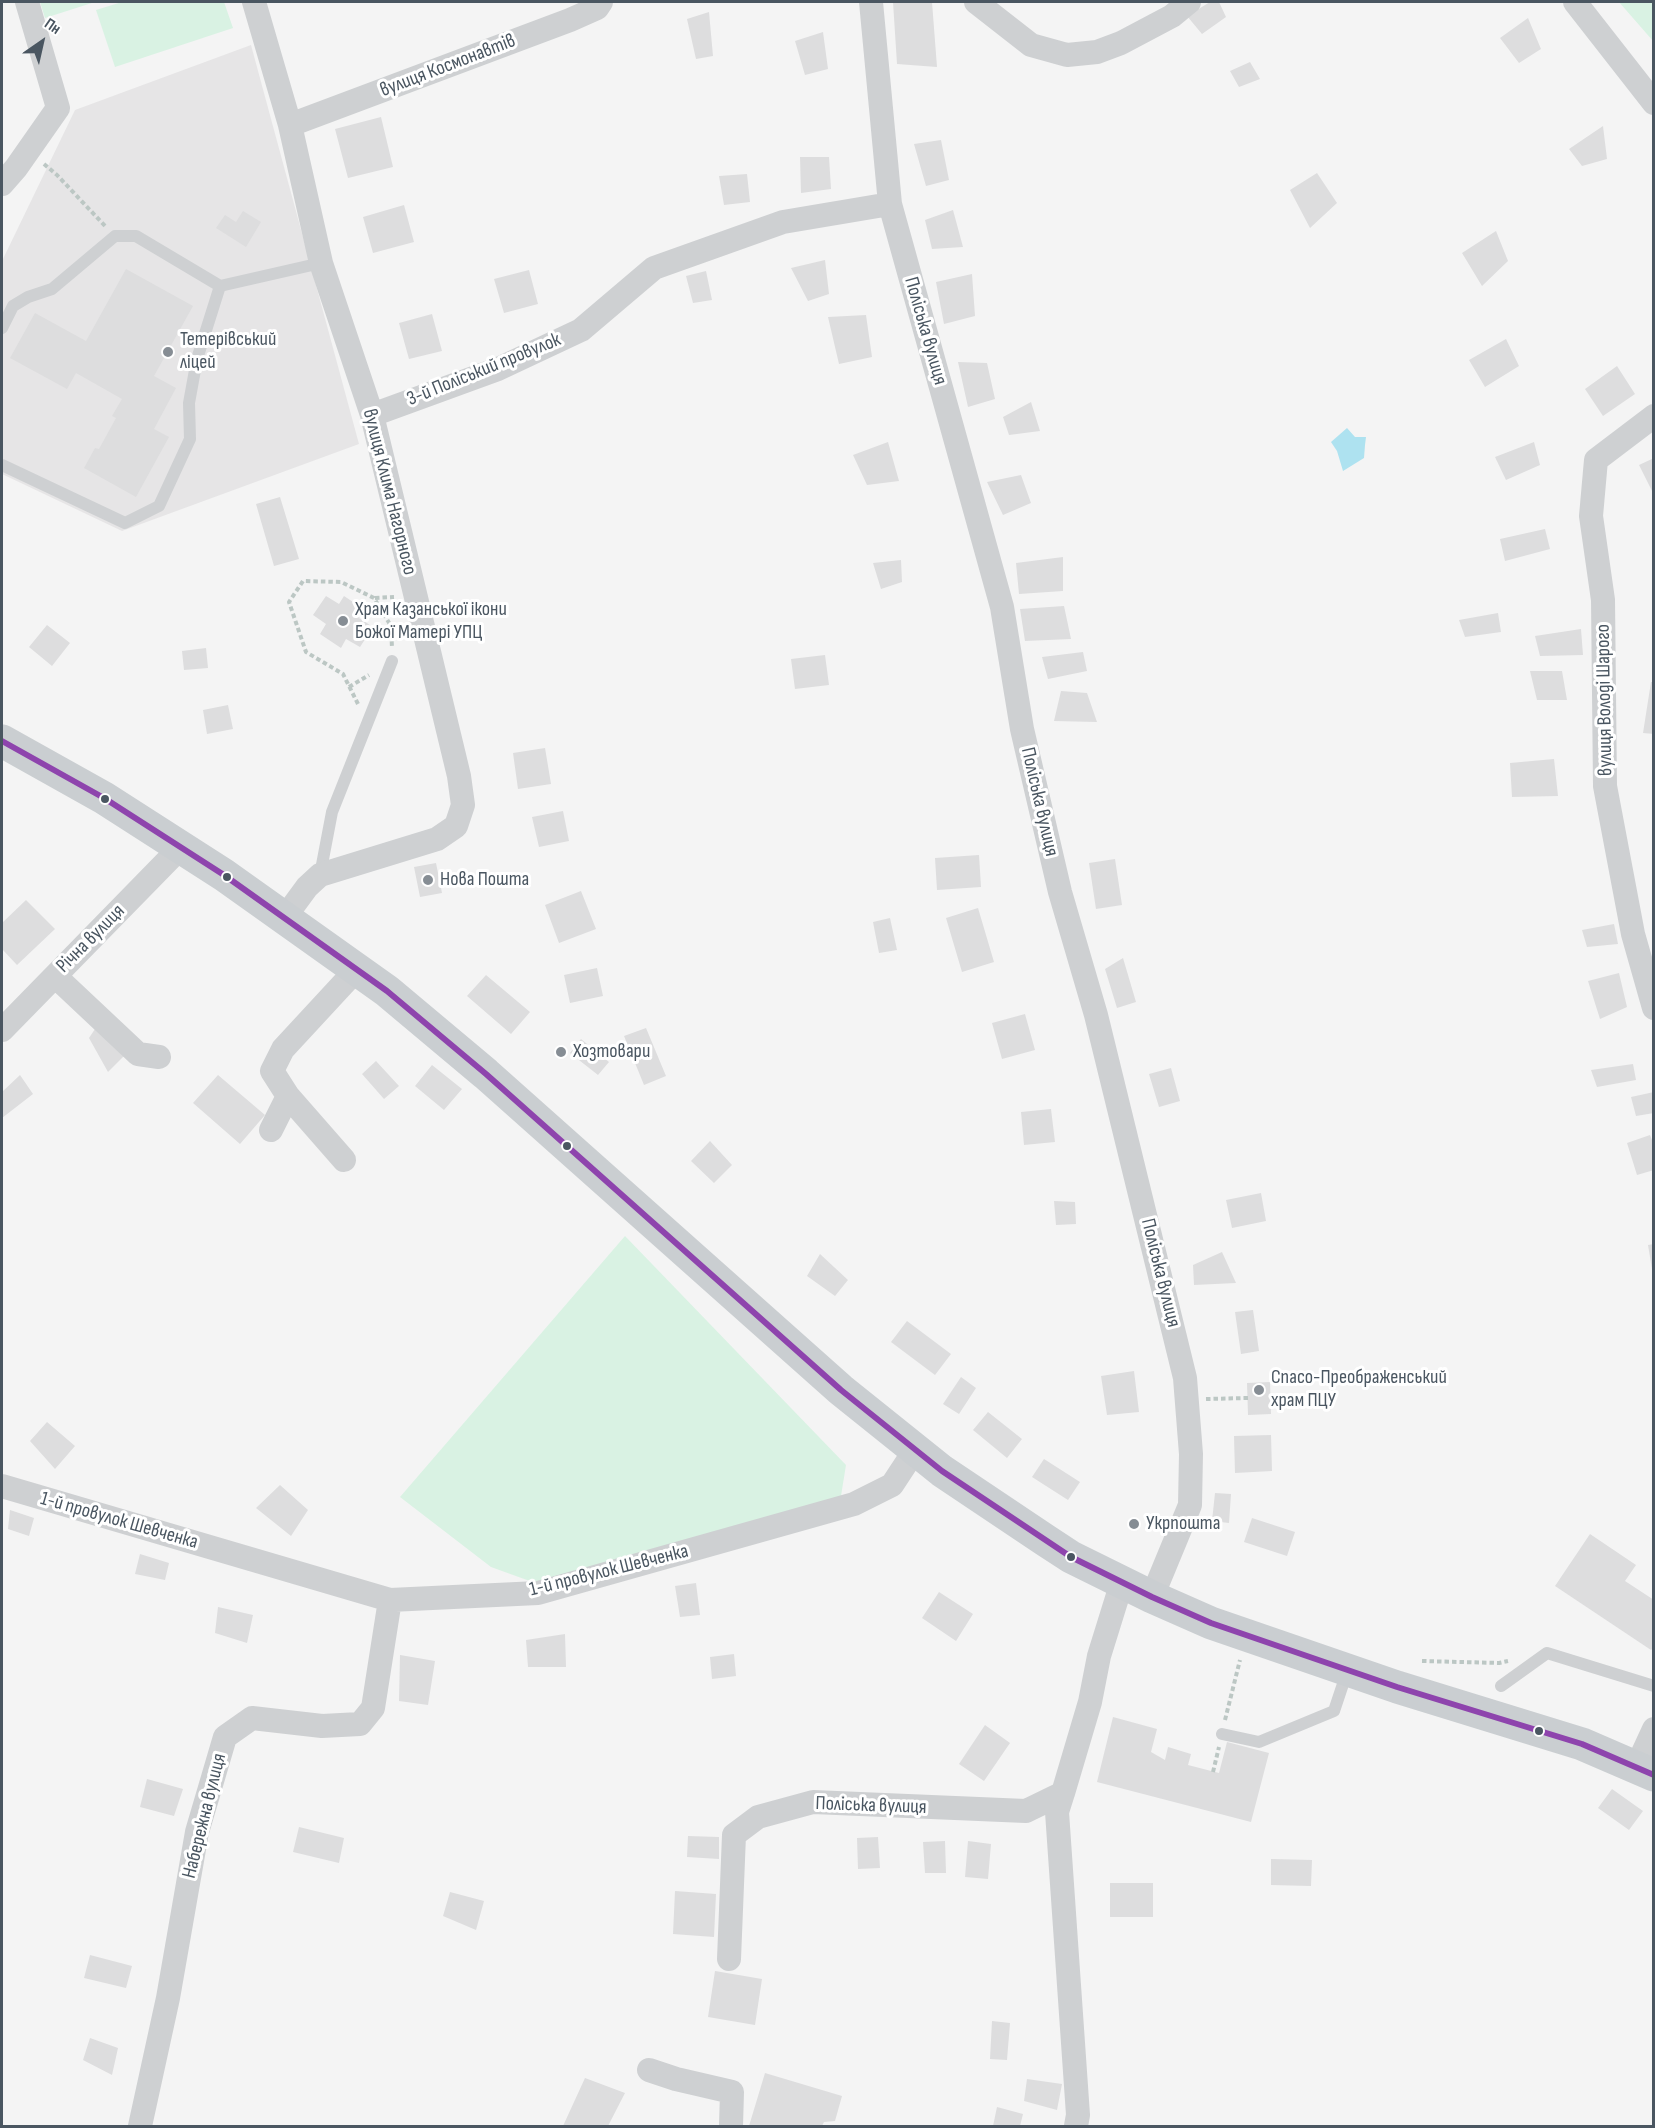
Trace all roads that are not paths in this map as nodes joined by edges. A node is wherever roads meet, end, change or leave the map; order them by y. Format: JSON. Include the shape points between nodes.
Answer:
{"nodes":[{"id":1,"x":27,"y":2,"type":"edge"},
{"id":2,"x":254,"y":2,"type":"edge"},
{"id":3,"x":601,"y":2,"type":"edge"},
{"id":4,"x":871,"y":2,"type":"edge"},
{"id":5,"x":976,"y":2,"type":"edge"},
{"id":6,"x":1189,"y":2,"type":"edge"},
{"id":7,"x":1575,"y":2,"type":"edge"},
{"id":8,"x":1653,"y":103,"type":"edge"},
{"id":9,"x":290,"y":125,"type":"junction"},
{"id":10,"x":2,"y":184,"type":"edge"},
{"id":11,"x":890,"y":204,"type":"junction"},
{"id":12,"x":321,"y":263,"type":"junction"},
{"id":13,"x":220,"y":286,"type":"junction"},
{"id":14,"x":2,"y":328,"type":"edge"},
{"id":15,"x":372,"y":415,"type":"junction"},
{"id":16,"x":1653,"y":416,"type":"edge"},
{"id":17,"x":2,"y":465,"type":"edge"},
{"id":18,"x":392,"y":661,"type":"road end"},
{"id":19,"x":2,"y":741,"type":"edge"},
{"id":20,"x":181,"y":847,"type":"junction"},
{"id":21,"x":320,"y":875,"type":"junction"},
{"id":22,"x":285,"y":917,"type":"junction"},
{"id":23,"x":357,"y":969,"type":"junction"},
{"id":24,"x":55,"y":975,"type":"junction"},
{"id":25,"x":1653,"y":1008,"type":"edge"},
{"id":26,"x":2,"y":1030,"type":"edge"},
{"id":27,"x":159,"y":1057,"type":"dead end"},
{"id":28,"x":288,"y":1096,"type":"junction"},
{"id":29,"x":270,"y":1130,"type":"dead end"},
{"id":30,"x":344,"y":1160,"type":"dead end"},
{"id":31,"x":915,"y":1450,"type":"junction"},
{"id":32,"x":2,"y":1486,"type":"edge"},
{"id":33,"x":1122,"y":1582,"type":"junction"},
{"id":34,"x":1152,"y":1597,"type":"junction"},
{"id":35,"x":390,"y":1600,"type":"junction"},
{"id":36,"x":1348,"y":1670,"type":"junction"},
{"id":37,"x":1501,"y":1686,"type":"dead end"},
{"id":38,"x":1653,"y":1686,"type":"edge"},
{"id":39,"x":1653,"y":1728,"type":"edge"},
{"id":40,"x":1222,"y":1734,"type":"dead end"},
{"id":41,"x":1645,"y":1771,"type":"edge"},
{"id":42,"x":1063,"y":1792,"type":"junction"},
{"id":43,"x":729,"y":1959,"type":"dead end"},
{"id":44,"x":649,"y":2070,"type":"dead end"},
{"id":45,"x":140,"y":2127,"type":"edge"},
{"id":46,"x":731,"y":2127,"type":"edge"},
{"id":47,"x":1076,"y":2127,"type":"edge"}],
"edges":[{"from":1,"to":10,"type":"street","via":[[58,108]]},
{"from":2,"to":9,"type":"street","name":"вулиця Клима Нагорного"},
{"from":3,"to":9,"type":"street","name":"вулиця Космонавтів","via":[[597,8],[570,20]]},
{"from":4,"to":11,"type":"street","name":"Поліська вулиця"},
{"from":5,"to":6,"type":"street","via":[[1031,45],[1067,55],[1097,52],[1121,43],[1172,16]]},
{"from":7,"to":8,"type":"street"},
{"from":9,"to":12,"type":"street","name":"вулиця Клима Нагорного"},
{"from":11,"to":15,"type":"street","name":"3-й Поліський провулок","via":[[783,222],[654,268],[581,330],[498,369]]},
{"from":11,"to":34,"type":"street","name":"Поліська вулиця","via":[[1002,607],[1022,729],[1060,892],[1096,1015],[1185,1378],[1191,1454],[1190,1505]]},
{"from":12,"to":13,"type":"lane"},
{"from":12,"to":15,"type":"street","name":"вулиця Клима Нагорного"},
{"from":13,"to":14,"type":"lane","via":[[136,236],[115,236],[52,289],[13,306]]},
{"from":13,"to":17,"type":"lane","via":[[197,359],[189,403],[190,439],[159,506],[125,523]]},
{"from":15,"to":21,"type":"street","name":"вулиця Клима Нагорного","via":[[463,806],[456,826],[437,839]]},
{"from":16,"to":25,"type":"street","name":"вулиця Володі Шарого","via":[[1596,460],[1591,516],[1603,600],[1605,786],[1633,934]]},
{"from":18,"to":21,"type":"lane","via":[[332,812]]},
{"from":19,"to":20,"type":"main road"},
{"from":20,"to":22,"type":"main road"},
{"from":20,"to":24,"type":"street","name":"Річна вулиця"},
{"from":21,"to":22,"type":"street"},
{"from":22,"to":23,"type":"main road"},
{"from":23,"to":28,"type":"street","via":[[283,1049],[272,1071]]},
{"from":23,"to":31,"type":"main road","via":[[486,1074],[832,1383]]},
{"from":24,"to":26,"type":"street","name":"Річна вулиця"},
{"from":24,"to":27,"type":"street","via":[[138,1054]]},
{"from":28,"to":29,"type":"street"},
{"from":28,"to":30,"type":"street"},
{"from":31,"to":33,"type":"main road","via":[[1071,1557]]},
{"from":31,"to":35,"type":"street","name":"1-й провулок Шевченка","via":[[892,1485],[854,1504],[538,1593]]},
{"from":32,"to":35,"type":"street","name":"1-й провулок Шевченка"},
{"from":33,"to":34,"type":"main road"},
{"from":33,"to":42,"type":"street"},
{"from":34,"to":36,"type":"main road","via":[[1211,1623]]},
{"from":35,"to":45,"type":"street","name":"Набережна вулиця","via":[[373,1708],[360,1724],[322,1726],[252,1718],[225,1737],[197,1832],[168,1998]]},
{"from":36,"to":40,"type":"lane","via":[[1334,1711],[1259,1742]]},
{"from":36,"to":41,"type":"main road","via":[[1582,1744]]},
{"from":37,"to":38,"type":"lane","via":[[1547,1653]]},
{"from":39,"to":41,"type":"street"},
{"from":42,"to":43,"type":"street","name":"Поліська вулиця","via":[[1026,1811],[813,1802],[758,1817],[734,1835]]},
{"from":42,"to":47,"type":"street","via":[[1058,1812]]},
{"from":44,"to":46,"type":"street","via":[[732,2092]]}]}
